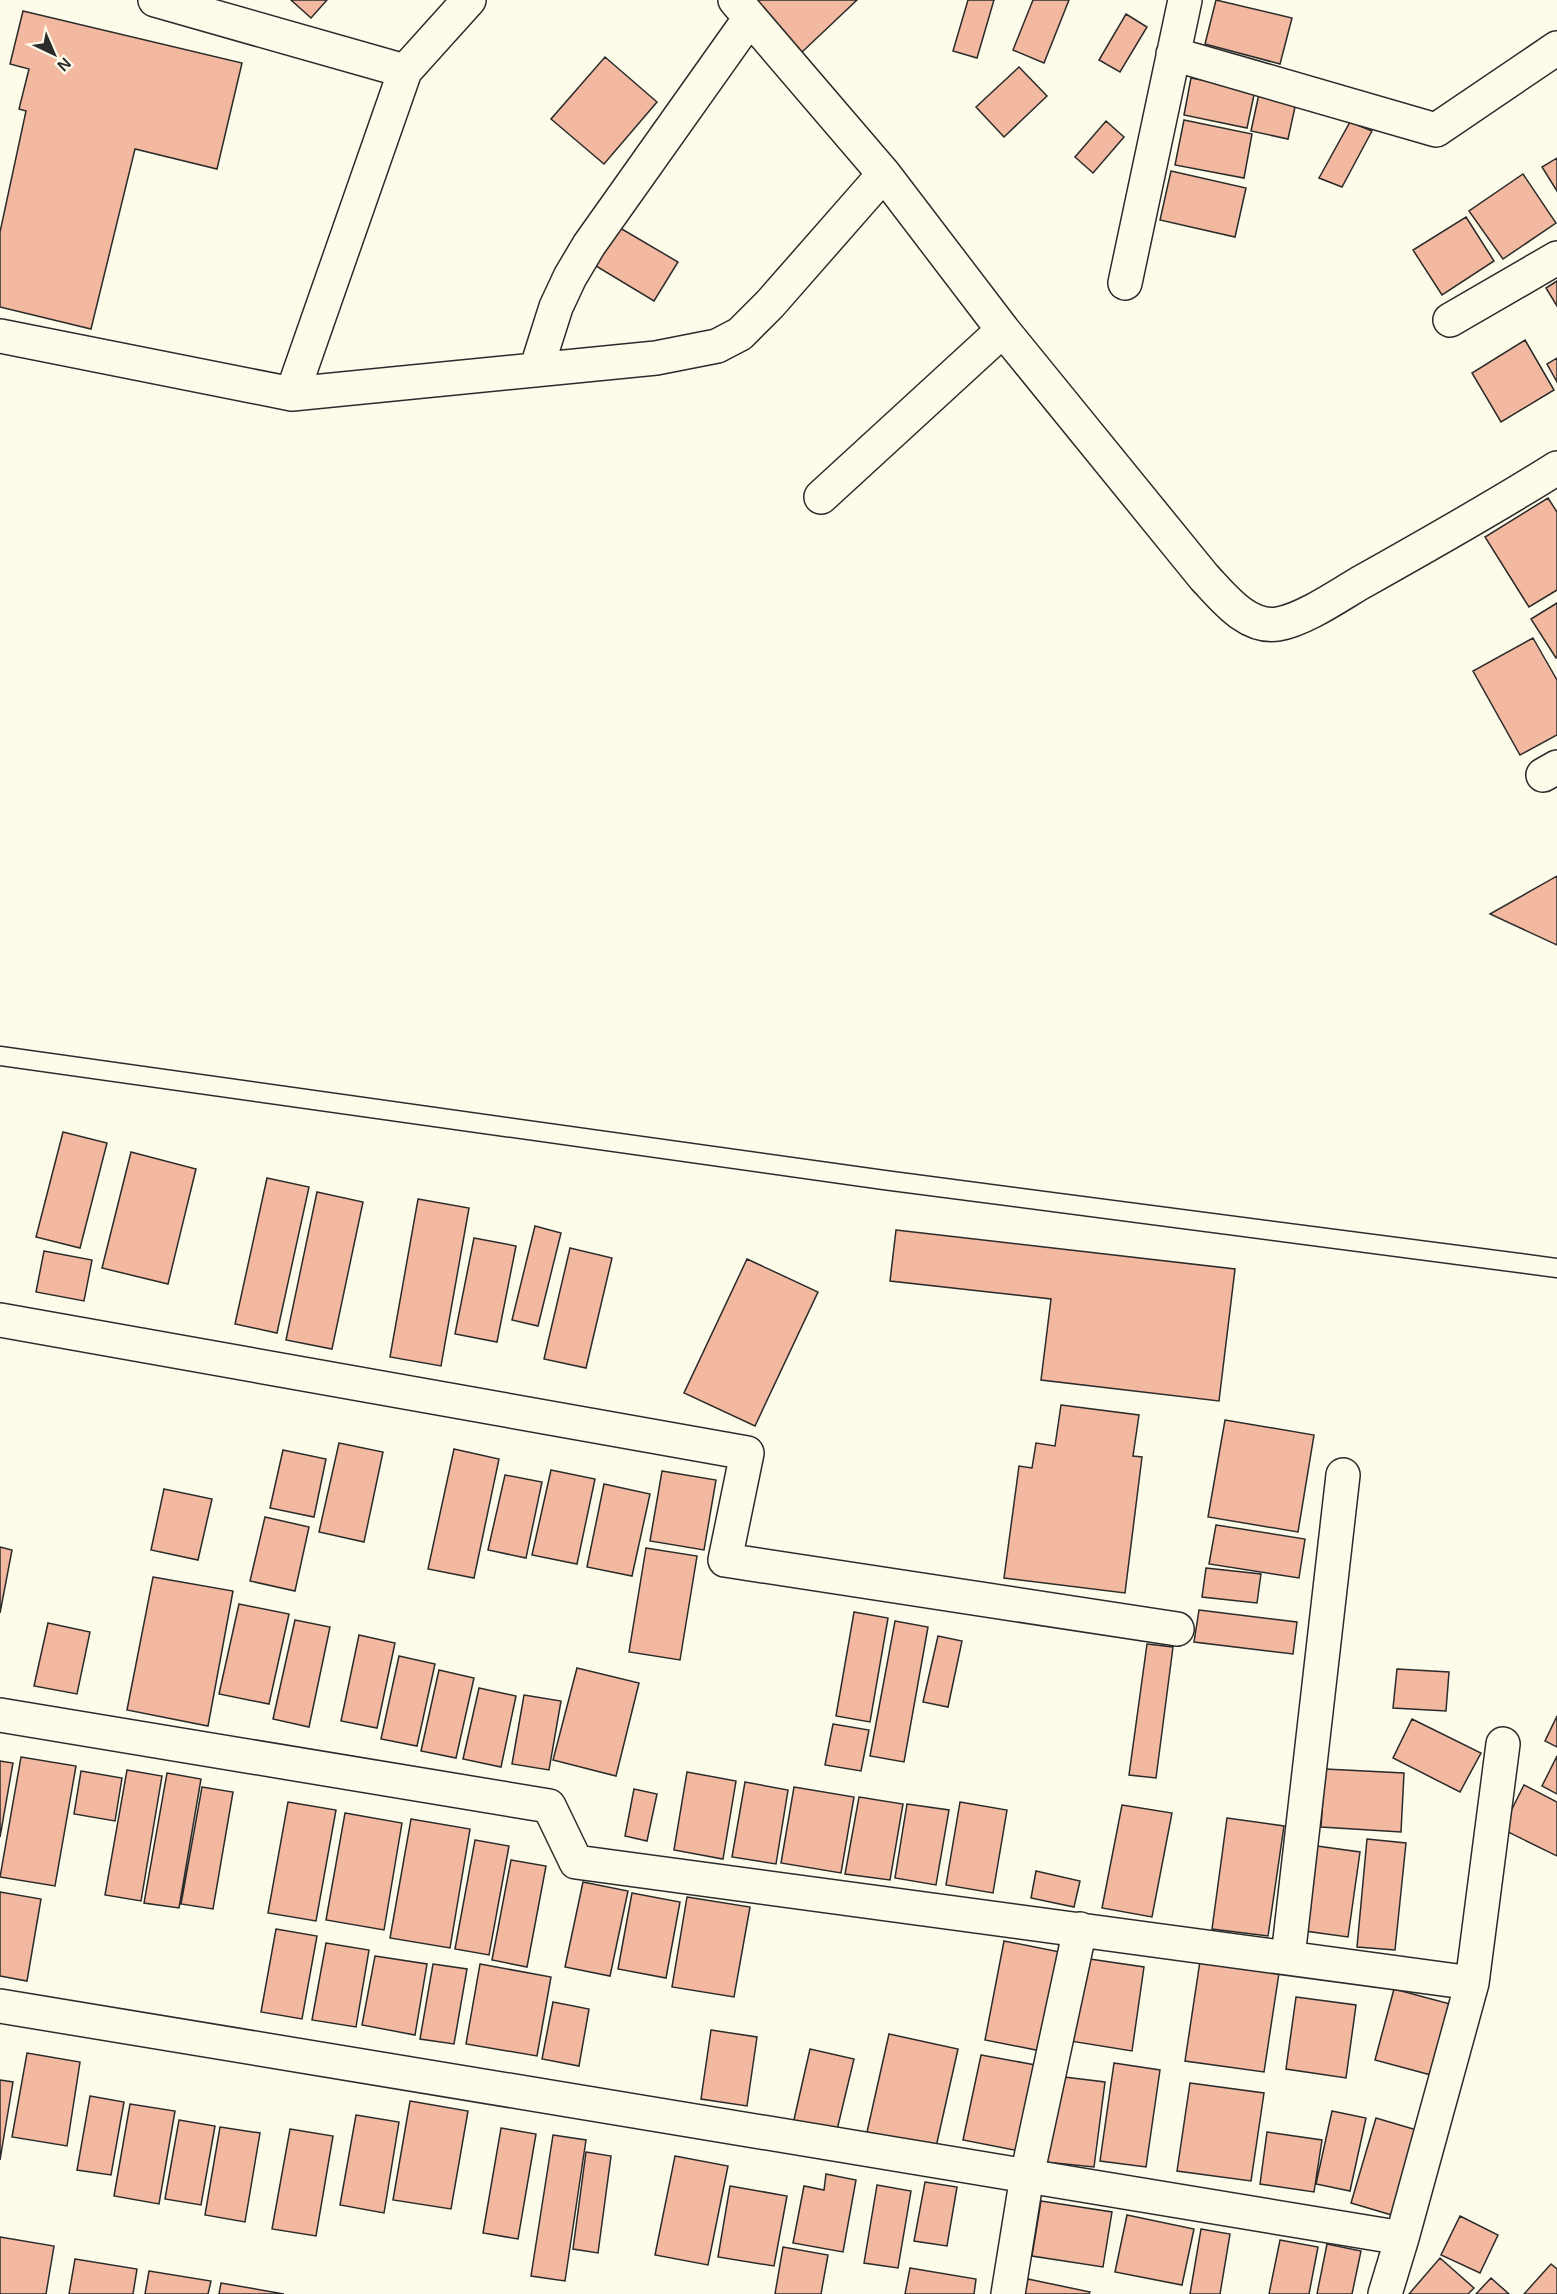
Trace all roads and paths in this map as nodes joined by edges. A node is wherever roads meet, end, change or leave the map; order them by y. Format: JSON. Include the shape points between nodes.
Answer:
{"nodes":[{"id":1,"x":155,"y":0,"type":"edge"},
{"id":2,"x":469,"y":0,"type":"edge"},
{"id":3,"x":1180,"y":1,"type":"edge"},
{"id":4,"x":743,"y":9,"type":"edge"},
{"id":5,"x":1557,"y":48,"type":"edge"},
{"id":6,"x":1173,"y":54,"type":"junction"},
{"id":7,"x":405,"y":71,"type":"junction"},
{"id":8,"x":884,"y":174,"type":"junction"},
{"id":9,"x":1557,"y":258,"type":"edge"},
{"id":10,"x":1125,"y":283,"type":"dead end"},
{"id":11,"x":1450,"y":320,"type":"dead end"},
{"id":12,"x":1002,"y":330,"type":"junction"},
{"id":13,"x":0,"y":336,"type":"edge"},
{"id":14,"x":537,"y":370,"type":"junction"},
{"id":15,"x":292,"y":394,"type":"junction"},
{"id":16,"x":1557,"y":468,"type":"edge"},
{"id":17,"x":821,"y":497,"type":"dead end"},
{"id":18,"x":0,"y":1056,"type":"edge"},
{"id":19,"x":1557,"y":1268,"type":"edge"},
{"id":20,"x":0,"y":1320,"type":"edge"},
{"id":21,"x":1343,"y":1475,"type":"dead end"},
{"id":22,"x":1177,"y":1629,"type":"dead end"},
{"id":23,"x":0,"y":1714,"type":"edge"},
{"id":24,"x":1503,"y":1744,"type":"dead end"},
{"id":25,"x":1080,"y":1929,"type":"junction"},
{"id":26,"x":1288,"y":1957,"type":"junction"},
{"id":27,"x":1472,"y":1983,"type":"junction"},
{"id":28,"x":0,"y":2006,"type":"edge"},
{"id":29,"x":1027,"y":2176,"type":"junction"},
{"id":30,"x":1402,"y":2238,"type":"junction"},
{"id":31,"x":1008,"y":2294,"type":"edge"},
{"id":32,"x":1385,"y":2294,"type":"edge"}],
"edges":[{"from":1,"to":7,"type":"street"},
{"from":2,"to":7,"type":"street"},
{"from":3,"to":6,"type":"street"},
{"from":4,"to":8,"type":"street"},
{"from":4,"to":14,"type":"street","via":[[570,277]]},
{"from":5,"to":6,"type":"street","via":[[1436,130]]},
{"from":6,"to":10,"type":"street"},
{"from":7,"to":15,"type":"street"},
{"from":8,"to":12,"type":"street"},
{"from":8,"to":14,"type":"street","via":[[740,334],[717,346],[656,358]]},
{"from":9,"to":11,"type":"street"},
{"from":12,"to":16,"type":"street","via":[[1204,577],[1231,605],[1254,621],[1277,624],[1310,611],[1482,515]]},
{"from":12,"to":17,"type":"street"},
{"from":13,"to":15,"type":"street"},
{"from":14,"to":15,"type":"street"},
{"from":18,"to":19,"type":"lane","via":[[884,1180]]},
{"from":20,"to":22,"type":"street","via":[[747,1453],[724,1560]]},
{"from":21,"to":26,"type":"street"},
{"from":23,"to":25,"type":"street","via":[[549,1806],[576,1862]]},
{"from":24,"to":27,"type":"street"},
{"from":25,"to":26,"type":"street"},
{"from":25,"to":29,"type":"street"},
{"from":26,"to":27,"type":"street"},
{"from":27,"to":30,"type":"street"},
{"from":28,"to":29,"type":"street"},
{"from":29,"to":30,"type":"street"},
{"from":29,"to":31,"type":"street"},
{"from":30,"to":32,"type":"street"}]}
